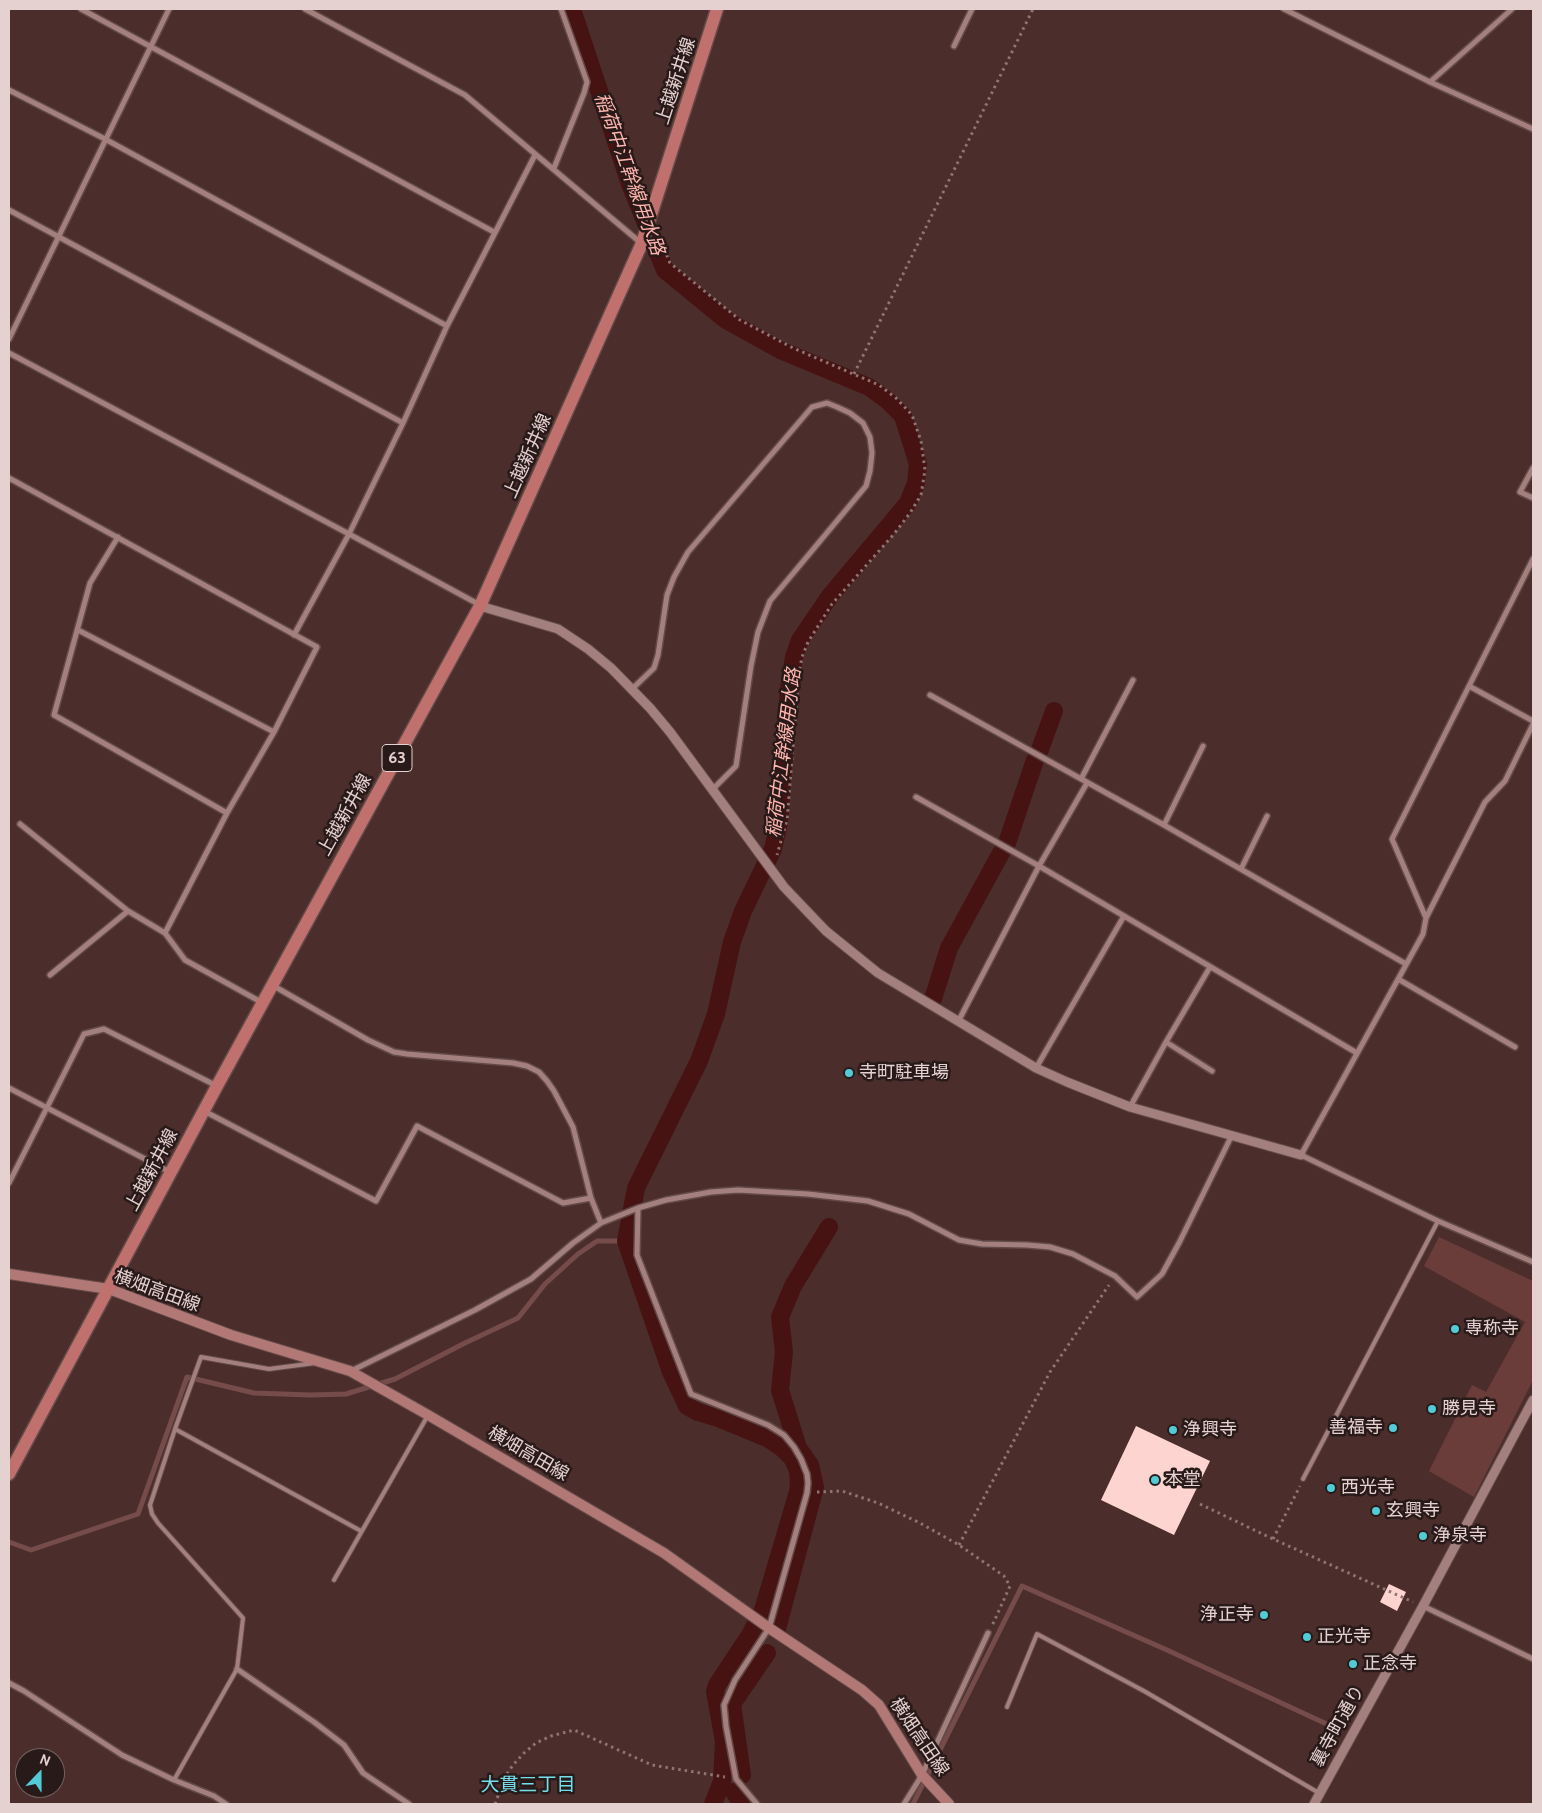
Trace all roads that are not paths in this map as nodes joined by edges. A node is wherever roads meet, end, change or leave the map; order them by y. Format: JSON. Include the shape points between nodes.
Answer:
{"nodes":[{"id":1,"x":81,"y":9,"type":"edge"},
{"id":2,"x":169,"y":9,"type":"edge"},
{"id":3,"x":306,"y":9,"type":"edge"},
{"id":4,"x":561,"y":9,"type":"edge"},
{"id":5,"x":717,"y":9,"type":"edge"},
{"id":6,"x":970,"y":9,"type":"edge"},
{"id":7,"x":1284,"y":9,"type":"edge"},
{"id":8,"x":1508,"y":10,"type":"edge"},
{"id":9,"x":317,"y":11,"type":"edge"},
{"id":10,"x":151,"y":46,"type":"junction"},
{"id":11,"x":954,"y":46,"type":"dead end"},
{"id":12,"x":1430,"y":82,"type":"junction"},
{"id":13,"x":9,"y":90,"type":"edge"},
{"id":14,"x":1533,"y":129,"type":"edge"},
{"id":15,"x":105,"y":139,"type":"junction"},
{"id":16,"x":535,"y":155,"type":"junction"},
{"id":17,"x":554,"y":168,"type":"junction"},
{"id":18,"x":9,"y":210,"type":"edge"},
{"id":19,"x":494,"y":232,"type":"junction"},
{"id":20,"x":58,"y":236,"type":"junction"},
{"id":21,"x":642,"y":243,"type":"junction"},
{"id":22,"x":447,"y":326,"type":"junction"},
{"id":23,"x":9,"y":339,"type":"edge"},
{"id":24,"x":9,"y":353,"type":"edge"},
{"id":25,"x":403,"y":423,"type":"junction"},
{"id":26,"x":1533,"y":468,"type":"edge"},
{"id":27,"x":9,"y":478,"type":"edge"},
{"id":28,"x":1533,"y":498,"type":"edge"},
{"id":29,"x":349,"y":534,"type":"junction"},
{"id":30,"x":118,"y":537,"type":"junction"},
{"id":31,"x":1533,"y":559,"type":"edge"},
{"id":32,"x":480,"y":606,"type":"junction"},
{"id":33,"x":78,"y":630,"type":"junction"},
{"id":34,"x":294,"y":635,"type":"junction"},
{"id":35,"x":1133,"y":680,"type":"dead end"},
{"id":36,"x":1469,"y":686,"type":"junction"},
{"id":37,"x":632,"y":689,"type":"junction"},
{"id":38,"x":930,"y":694,"type":"dead end"},
{"id":39,"x":1533,"y":723,"type":"edge"},
{"id":40,"x":274,"y":732,"type":"junction"},
{"id":41,"x":1204,"y":746,"type":"dead end"},
{"id":42,"x":1081,"y":779,"type":"junction"},
{"id":43,"x":1087,"y":783,"type":"junction"},
{"id":44,"x":713,"y":789,"type":"junction"},
{"id":45,"x":916,"y":797,"type":"dead end"},
{"id":46,"x":227,"y":813,"type":"junction"},
{"id":47,"x":1267,"y":816,"type":"dead end"},
{"id":48,"x":20,"y":824,"type":"dead end"},
{"id":49,"x":1164,"y":825,"type":"junction"},
{"id":50,"x":1039,"y":866,"type":"junction"},
{"id":51,"x":1240,"y":869,"type":"junction"},
{"id":52,"x":128,"y":911,"type":"junction"},
{"id":53,"x":1124,"y":916,"type":"junction"},
{"id":54,"x":1426,"y":918,"type":"junction"},
{"id":55,"x":165,"y":934,"type":"junction"},
{"id":56,"x":1406,"y":964,"type":"junction"},
{"id":57,"x":1210,"y":967,"type":"junction"},
{"id":58,"x":50,"y":975,"type":"dead end"},
{"id":59,"x":1398,"y":980,"type":"junction"},
{"id":60,"x":272,"y":985,"type":"junction"},
{"id":61,"x":262,"y":1003,"type":"junction"},
{"id":62,"x":959,"y":1020,"type":"junction"},
{"id":63,"x":1166,"y":1042,"type":"junction"},
{"id":64,"x":1516,"y":1047,"type":"dead end"},
{"id":65,"x":1357,"y":1053,"type":"junction"},
{"id":66,"x":1036,"y":1068,"type":"junction"},
{"id":67,"x":1212,"y":1071,"type":"dead end"},
{"id":68,"x":217,"y":1086,"type":"junction"},
{"id":69,"x":9,"y":1088,"type":"edge"},
{"id":70,"x":46,"y":1107,"type":"junction"},
{"id":71,"x":1130,"y":1107,"type":"junction"},
{"id":72,"x":204,"y":1111,"type":"junction"},
{"id":73,"x":1232,"y":1135,"type":"junction"},
{"id":74,"x":1301,"y":1155,"type":"junction"},
{"id":75,"x":170,"y":1172,"type":"junction"},
{"id":76,"x":9,"y":1183,"type":"edge"},
{"id":77,"x":591,"y":1198,"type":"junction"},
{"id":78,"x":638,"y":1208,"type":"junction"},
{"id":79,"x":1438,"y":1221,"type":"junction"},
{"id":80,"x":600,"y":1223,"type":"junction"},
{"id":81,"x":1533,"y":1262,"type":"edge"},
{"id":82,"x":9,"y":1274,"type":"edge"},
{"id":83,"x":109,"y":1289,"type":"junction"},
{"id":84,"x":320,"y":1363,"type":"junction"},
{"id":85,"x":350,"y":1372,"type":"junction"},
{"id":86,"x":1533,"y":1400,"type":"edge"},
{"id":87,"x":428,"y":1415,"type":"junction"},
{"id":88,"x":175,"y":1429,"type":"junction"},
{"id":89,"x":9,"y":1474,"type":"edge"},
{"id":90,"x":1303,"y":1479,"type":"road end"},
{"id":91,"x":361,"y":1531,"type":"junction"},
{"id":92,"x":334,"y":1580,"type":"dead end"},
{"id":93,"x":1423,"y":1606,"type":"junction"},
{"id":94,"x":769,"y":1628,"type":"junction"},
{"id":95,"x":988,"y":1633,"type":"road end"},
{"id":96,"x":1533,"y":1659,"type":"edge"},
{"id":97,"x":236,"y":1669,"type":"junction"},
{"id":98,"x":9,"y":1683,"type":"edge"},
{"id":99,"x":1007,"y":1707,"type":"dead end"},
{"id":100,"x":922,"y":1775,"type":"junction"},
{"id":101,"x":174,"y":1780,"type":"junction"},
{"id":102,"x":1320,"y":1793,"type":"junction"},
{"id":103,"x":226,"y":1804,"type":"edge"},
{"id":104,"x":409,"y":1804,"type":"edge"},
{"id":105,"x":757,"y":1804,"type":"edge"},
{"id":106,"x":904,"y":1804,"type":"edge"},
{"id":107,"x":949,"y":1804,"type":"edge"},
{"id":108,"x":1314,"y":1804,"type":"edge"}],
"edges":[{"from":1,"to":10,"type":"street"},
{"from":2,"to":10,"type":"street"},
{"from":3,"to":9,"type":"street"},
{"from":4,"to":17,"type":"street","via":[[587,82]]},
{"from":5,"to":21,"type":"main road","name":"上越新井線","number":"63"},
{"from":6,"to":11,"type":"street"},
{"from":7,"to":12,"type":"street"},
{"from":8,"to":12,"type":"street"},
{"from":9,"to":16,"type":"street","via":[[465,95]]},
{"from":10,"to":15,"type":"street"},
{"from":10,"to":19,"type":"street"},
{"from":12,"to":14,"type":"street"},
{"from":13,"to":15,"type":"street"},
{"from":15,"to":20,"type":"street"},
{"from":15,"to":22,"type":"street"},
{"from":16,"to":17,"type":"street"},
{"from":16,"to":19,"type":"street"},
{"from":17,"to":21,"type":"street"},
{"from":18,"to":20,"type":"street"},
{"from":19,"to":22,"type":"street"},
{"from":20,"to":23,"type":"street"},
{"from":20,"to":25,"type":"street"},
{"from":21,"to":32,"type":"main road","name":"上越新井線","number":"63"},
{"from":22,"to":25,"type":"street"},
{"from":24,"to":29,"type":"street"},
{"from":25,"to":29,"type":"street"},
{"from":26,"to":28,"type":"street","via":[[1520,492]]},
{"from":27,"to":30,"type":"street"},
{"from":29,"to":32,"type":"street"},
{"from":29,"to":34,"type":"street"},
{"from":30,"to":33,"type":"street","via":[[90,583]]},
{"from":30,"to":34,"type":"street"},
{"from":31,"to":36,"type":"street"},
{"from":32,"to":37,"type":"street","via":[[558,629],[600,659]]},
{"from":32,"to":60,"type":"main road","name":"上越新井線","number":"63"},
{"from":33,"to":40,"type":"street"},
{"from":33,"to":46,"type":"street","via":[[54,715]]},
{"from":34,"to":40,"type":"street","via":[[318,647]]},
{"from":35,"to":42,"type":"street"},
{"from":36,"to":39,"type":"street"},
{"from":36,"to":54,"type":"street","via":[[1392,839]]},
{"from":37,"to":44,"type":"street"},
{"from":37,"to":44,"type":"street","via":[[654,668],[667,595],[688,552],[812,407],[827,403],[863,423],[870,437],[872,453],[866,486],[770,601],[750,666],[736,766]]},
{"from":38,"to":42,"type":"street"},
{"from":39,"to":54,"type":"street","via":[[1505,781],[1485,802]]},
{"from":40,"to":46,"type":"street"},
{"from":41,"to":49,"type":"street"},
{"from":42,"to":43,"type":"street"},
{"from":43,"to":49,"type":"street"},
{"from":43,"to":50,"type":"street"},
{"from":44,"to":62,"type":"street","via":[[771,870],[815,920],[860,959],[900,987]]},
{"from":45,"to":50,"type":"street"},
{"from":46,"to":55,"type":"street"},
{"from":47,"to":51,"type":"street"},
{"from":48,"to":52,"type":"street"},
{"from":49,"to":51,"type":"street"},
{"from":50,"to":53,"type":"street"},
{"from":50,"to":62,"type":"street"},
{"from":51,"to":56,"type":"street"},
{"from":52,"to":55,"type":"street"},
{"from":52,"to":58,"type":"street"},
{"from":53,"to":57,"type":"street"},
{"from":53,"to":66,"type":"street"},
{"from":54,"to":56,"type":"street","via":[[1423,934]]},
{"from":55,"to":61,"type":"street","via":[[185,960]]},
{"from":56,"to":59,"type":"street"},
{"from":57,"to":63,"type":"street"},
{"from":57,"to":65,"type":"street"},
{"from":59,"to":64,"type":"street"},
{"from":59,"to":65,"type":"street"},
{"from":60,"to":61,"type":"main road","name":"上越新井線","number":"63"},
{"from":60,"to":77,"type":"street","via":[[394,1052],[513,1063],[539,1072],[573,1127]]},
{"from":61,"to":68,"type":"main road","name":"上越新井線","number":"63"},
{"from":62,"to":66,"type":"street"},
{"from":63,"to":67,"type":"street"},
{"from":63,"to":71,"type":"street"},
{"from":65,"to":74,"type":"street"},
{"from":66,"to":71,"type":"street"},
{"from":68,"to":70,"type":"street","via":[[104,1029],[84,1034]]},
{"from":68,"to":72,"type":"main road","name":"上越新井線","number":"63"},
{"from":69,"to":70,"type":"street"},
{"from":70,"to":75,"type":"street"},
{"from":70,"to":76,"type":"street"},
{"from":71,"to":73,"type":"street"},
{"from":72,"to":75,"type":"main road","name":"上越新井線","number":"63"},
{"from":72,"to":77,"type":"street","via":[[376,1201],[417,1126],[563,1203]]},
{"from":73,"to":74,"type":"street"},
{"from":73,"to":78,"type":"street","via":[[1162,1274],[1137,1297],[1115,1276],[1073,1254],[1050,1247],[959,1240],[909,1214],[868,1201],[738,1190],[703,1193]]},
{"from":74,"to":79,"type":"street"},
{"from":75,"to":83,"type":"main road","name":"上越新井線","number":"63"},
{"from":77,"to":80,"type":"street"},
{"from":78,"to":80,"type":"street"},
{"from":78,"to":94,"type":"street","via":[[637,1255],[691,1394],[768,1425],[784,1435],[801,1459],[808,1483],[807,1493]]},
{"from":79,"to":81,"type":"street"},
{"from":79,"to":90,"type":"lane"},
{"from":80,"to":85,"type":"street","via":[[530,1279]]},
{"from":82,"to":83,"type":"main road","name":"横畑高田線"},
{"from":83,"to":84,"type":"main road","name":"横畑高田線","via":[[231,1335]]},
{"from":83,"to":89,"type":"main road","name":"上越新井線","number":"63"},
{"from":84,"to":85,"type":"main road","name":"横畑高田線"},
{"from":84,"to":88,"type":"lane","via":[[269,1368],[201,1357]]},
{"from":85,"to":87,"type":"main road","name":"横畑高田線"},
{"from":86,"to":93,"type":"street","name":"裏寺町通り"},
{"from":87,"to":91,"type":"lane"},
{"from":87,"to":94,"type":"main road","name":"横畑高田線","via":[[664,1553]]},
{"from":88,"to":91,"type":"lane"},
{"from":88,"to":97,"type":"lane","via":[[150,1505],[152,1514],[243,1618]]},
{"from":91,"to":92,"type":"lane"},
{"from":93,"to":96,"type":"street"},
{"from":93,"to":102,"type":"street","name":"裏寺町通り"},
{"from":94,"to":100,"type":"main road","name":"横畑高田線","via":[[862,1690],[879,1705]]},
{"from":94,"to":105,"type":"street","via":[[735,1680],[724,1705],[736,1779]]},
{"from":95,"to":100,"type":"street"},
{"from":97,"to":101,"type":"lane"},
{"from":97,"to":104,"type":"street","via":[[344,1745],[363,1773]]},
{"from":98,"to":101,"type":"street","via":[[122,1755]]},
{"from":99,"to":102,"type":"lane","via":[[1037,1634],[1144,1691]]},
{"from":100,"to":106,"type":"street"},
{"from":100,"to":107,"type":"main road","name":"横畑高田線"},
{"from":101,"to":103,"type":"street"},
{"from":102,"to":108,"type":"street","name":"裏寺町通り"}]}
